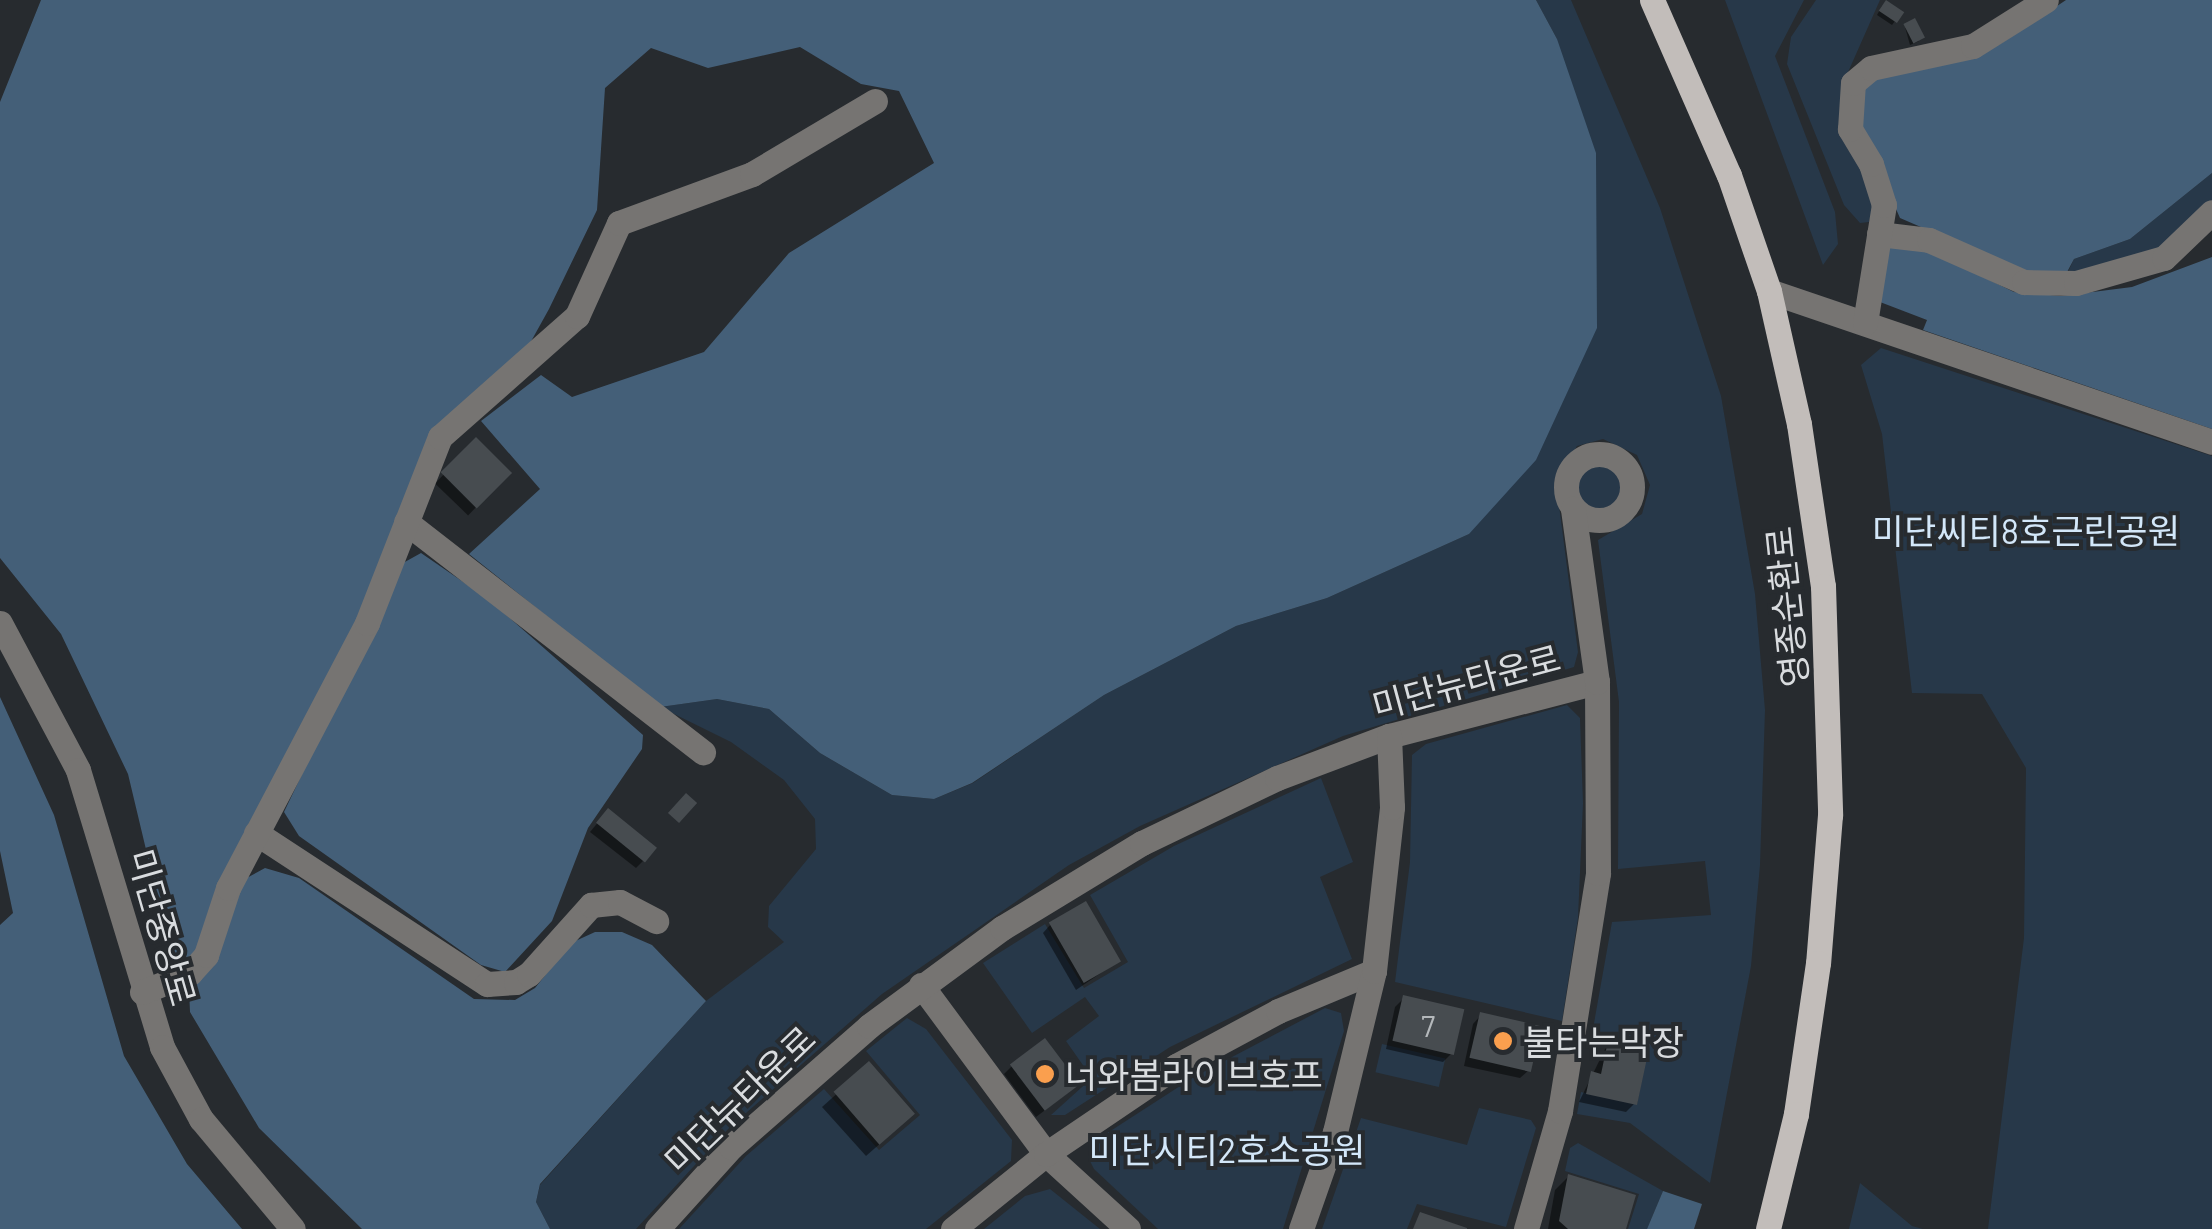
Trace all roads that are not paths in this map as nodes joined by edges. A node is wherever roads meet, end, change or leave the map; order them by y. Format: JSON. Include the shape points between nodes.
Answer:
{"nodes":[{"id":1,"x":1652,"y":0,"type":"edge"},
{"id":2,"x":2046,"y":0,"type":"edge"},
{"id":3,"x":875,"y":102,"type":"dead end"},
{"id":4,"x":2212,"y":212,"type":"edge"},
{"id":5,"x":1879,"y":234,"type":"junction"},
{"id":6,"x":1769,"y":292,"type":"junction"},
{"id":7,"x":1865,"y":324,"type":"junction"},
{"id":8,"x":2212,"y":442,"type":"edge"},
{"id":9,"x":1574,"y":509,"type":"dead end"},
{"id":10,"x":406,"y":522,"type":"junction"},
{"id":11,"x":0,"y":624,"type":"edge"},
{"id":12,"x":1597,"y":682,"type":"junction"},
{"id":13,"x":1389,"y":736,"type":"junction"},
{"id":14,"x":703,"y":752,"type":"dead end"},
{"id":15,"x":256,"y":833,"type":"junction"},
{"id":16,"x":656,"y":920,"type":"dead end"},
{"id":17,"x":1374,"y":971,"type":"junction"},
{"id":18,"x":921,"y":986,"type":"junction"},
{"id":19,"x":142,"y":992,"type":"junction"},
{"id":20,"x":1046,"y":1154,"type":"junction"},
{"id":21,"x":293,"y":1229,"type":"edge"},
{"id":22,"x":656,"y":1229,"type":"edge"},
{"id":23,"x":953,"y":1229,"type":"edge"},
{"id":24,"x":1128,"y":1229,"type":"edge"},
{"id":25,"x":1301,"y":1229,"type":"edge"},
{"id":26,"x":1526,"y":1229,"type":"edge"},
{"id":27,"x":1768,"y":1229,"type":"edge"}],
"edges":[{"from":1,"to":6,"type":"main road","name":"영종순환로","via":[[1729,175]]},
{"from":2,"to":5,"type":"street","via":[[1973,46],[1870,68],[1853,83],[1848,114],[1880,187]]},
{"from":3,"to":10,"type":"street","via":[[752,174],[618,223],[577,316],[440,438]]},
{"from":4,"to":5,"type":"street","via":[[2164,258],[2076,283],[2024,282],[1929,240]]},
{"from":5,"to":7,"type":"street"},
{"from":6,"to":7,"type":"street"},
{"from":6,"to":27,"type":"main road","name":"영종순환로","via":[[1799,424],[1820,568],[1831,738],[1818,963],[1796,1114]]},
{"from":7,"to":8,"type":"street"},
{"from":9,"to":12,"type":"street"},
{"from":10,"to":14,"type":"street"},
{"from":10,"to":15,"type":"street","via":[[350,662]]},
{"from":11,"to":19,"type":"street","name":"미단중앙로","via":[[48,703],[78,770]]},
{"from":12,"to":13,"type":"street","name":"미단뉴타운로"},
{"from":12,"to":26,"type":"street","name":"미단뉴타운로","via":[[1600,816],[1592,932],[1560,1111]]},
{"from":13,"to":17,"type":"street","via":[[1392,807]]},
{"from":13,"to":18,"type":"street","name":"미단뉴타운로","via":[[1277,778],[1142,843]]},
{"from":15,"to":16,"type":"street","via":[[486,984],[529,974],[591,905],[620,902]]},
{"from":15,"to":19,"type":"street","via":[[198,966]]},
{"from":17,"to":20,"type":"street","via":[[1207,1047]]},
{"from":17,"to":25,"type":"street","via":[[1335,1132]]},
{"from":18,"to":20,"type":"street"},
{"from":18,"to":22,"type":"street","name":"미단뉴타운로","via":[[782,1100]]},
{"from":19,"to":21,"type":"street","name":"미단중앙로","via":[[202,1119]]},
{"from":20,"to":23,"type":"street"},
{"from":20,"to":24,"type":"street"}]}
